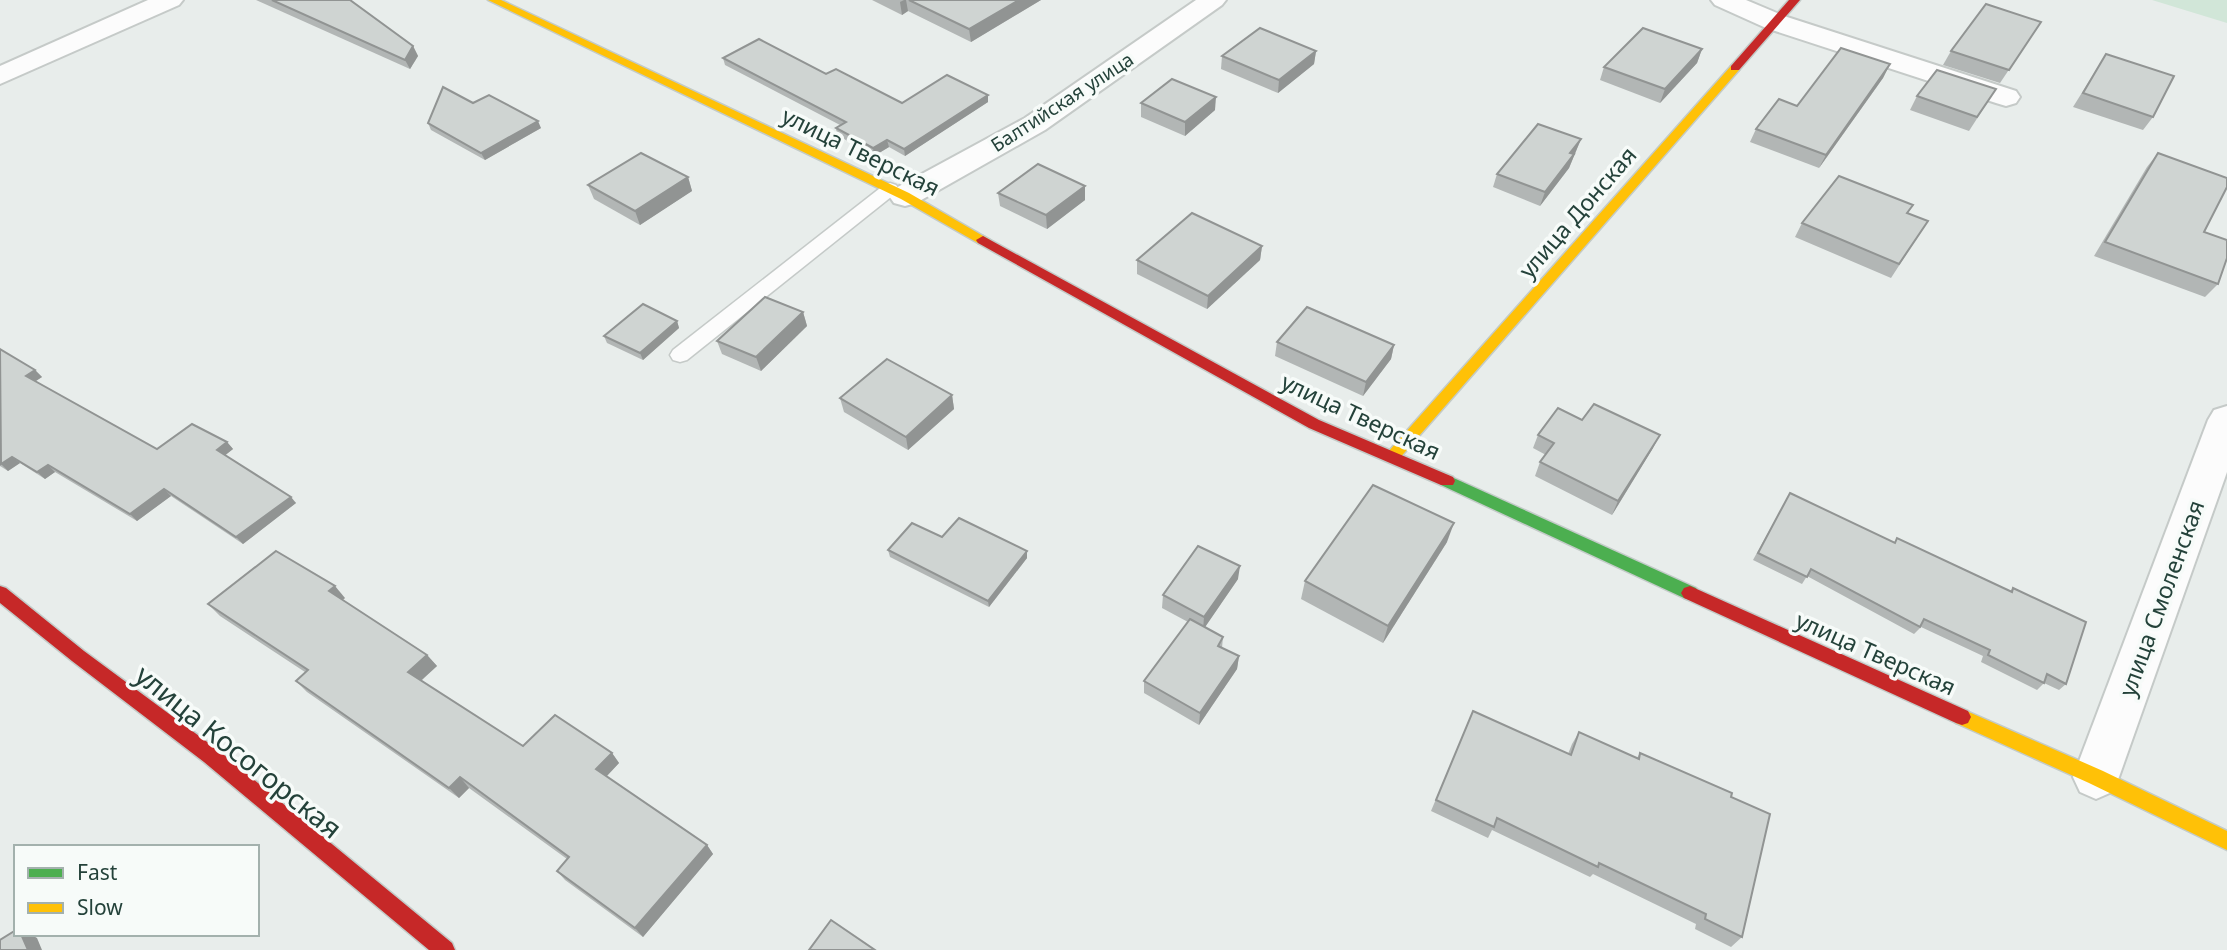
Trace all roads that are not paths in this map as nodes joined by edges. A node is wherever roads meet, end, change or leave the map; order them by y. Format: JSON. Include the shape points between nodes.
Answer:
{"nodes":[{"id":1,"x":170,"y":0,"type":"edge"},
{"id":2,"x":493,"y":0,"type":"edge"},
{"id":3,"x":1213,"y":0,"type":"edge"},
{"id":4,"x":1724,"y":0,"type":"edge"},
{"id":5,"x":1795,"y":0,"type":"edge"},
{"id":6,"x":1774,"y":22,"type":"junction"},
{"id":7,"x":0,"y":76,"type":"edge"},
{"id":8,"x":2006,"y":97,"type":"dead end"},
{"id":9,"x":898,"y":192,"type":"junction"},
{"id":10,"x":680,"y":355,"type":"dead end"},
{"id":11,"x":2227,"y":420,"type":"edge"},
{"id":12,"x":1393,"y":456,"type":"junction"},
{"id":13,"x":0,"y":593,"type":"edge"},
{"id":14,"x":2096,"y":777,"type":"junction"},
{"id":15,"x":2227,"y":841,"type":"edge"},
{"id":16,"x":445,"y":950,"type":"edge"}],
"edges":[{"from":1,"to":7,"type":"street"},
{"from":2,"to":9,"type":"street","name":"улица Тверская"},
{"from":3,"to":9,"type":"street","name":"Балтийская улица","via":[[1035,124]]},
{"from":4,"to":6,"type":"street"},
{"from":5,"to":6,"type":"street","name":"улица Донская"},
{"from":6,"to":8,"type":"street"},
{"from":6,"to":12,"type":"street","name":"улица Донская"},
{"from":9,"to":10,"type":"lane"},
{"from":9,"to":12,"type":"street","name":"улица Тверская","via":[[1314,424]]},
{"from":11,"to":14,"type":"street","name":"улица Смоленская"},
{"from":12,"to":14,"type":"street","name":"улица Тверская"},
{"from":13,"to":16,"type":"street","name":"улица Косогорская","via":[[211,756]]},
{"from":14,"to":15,"type":"street","name":"улица Тверская"}]}
